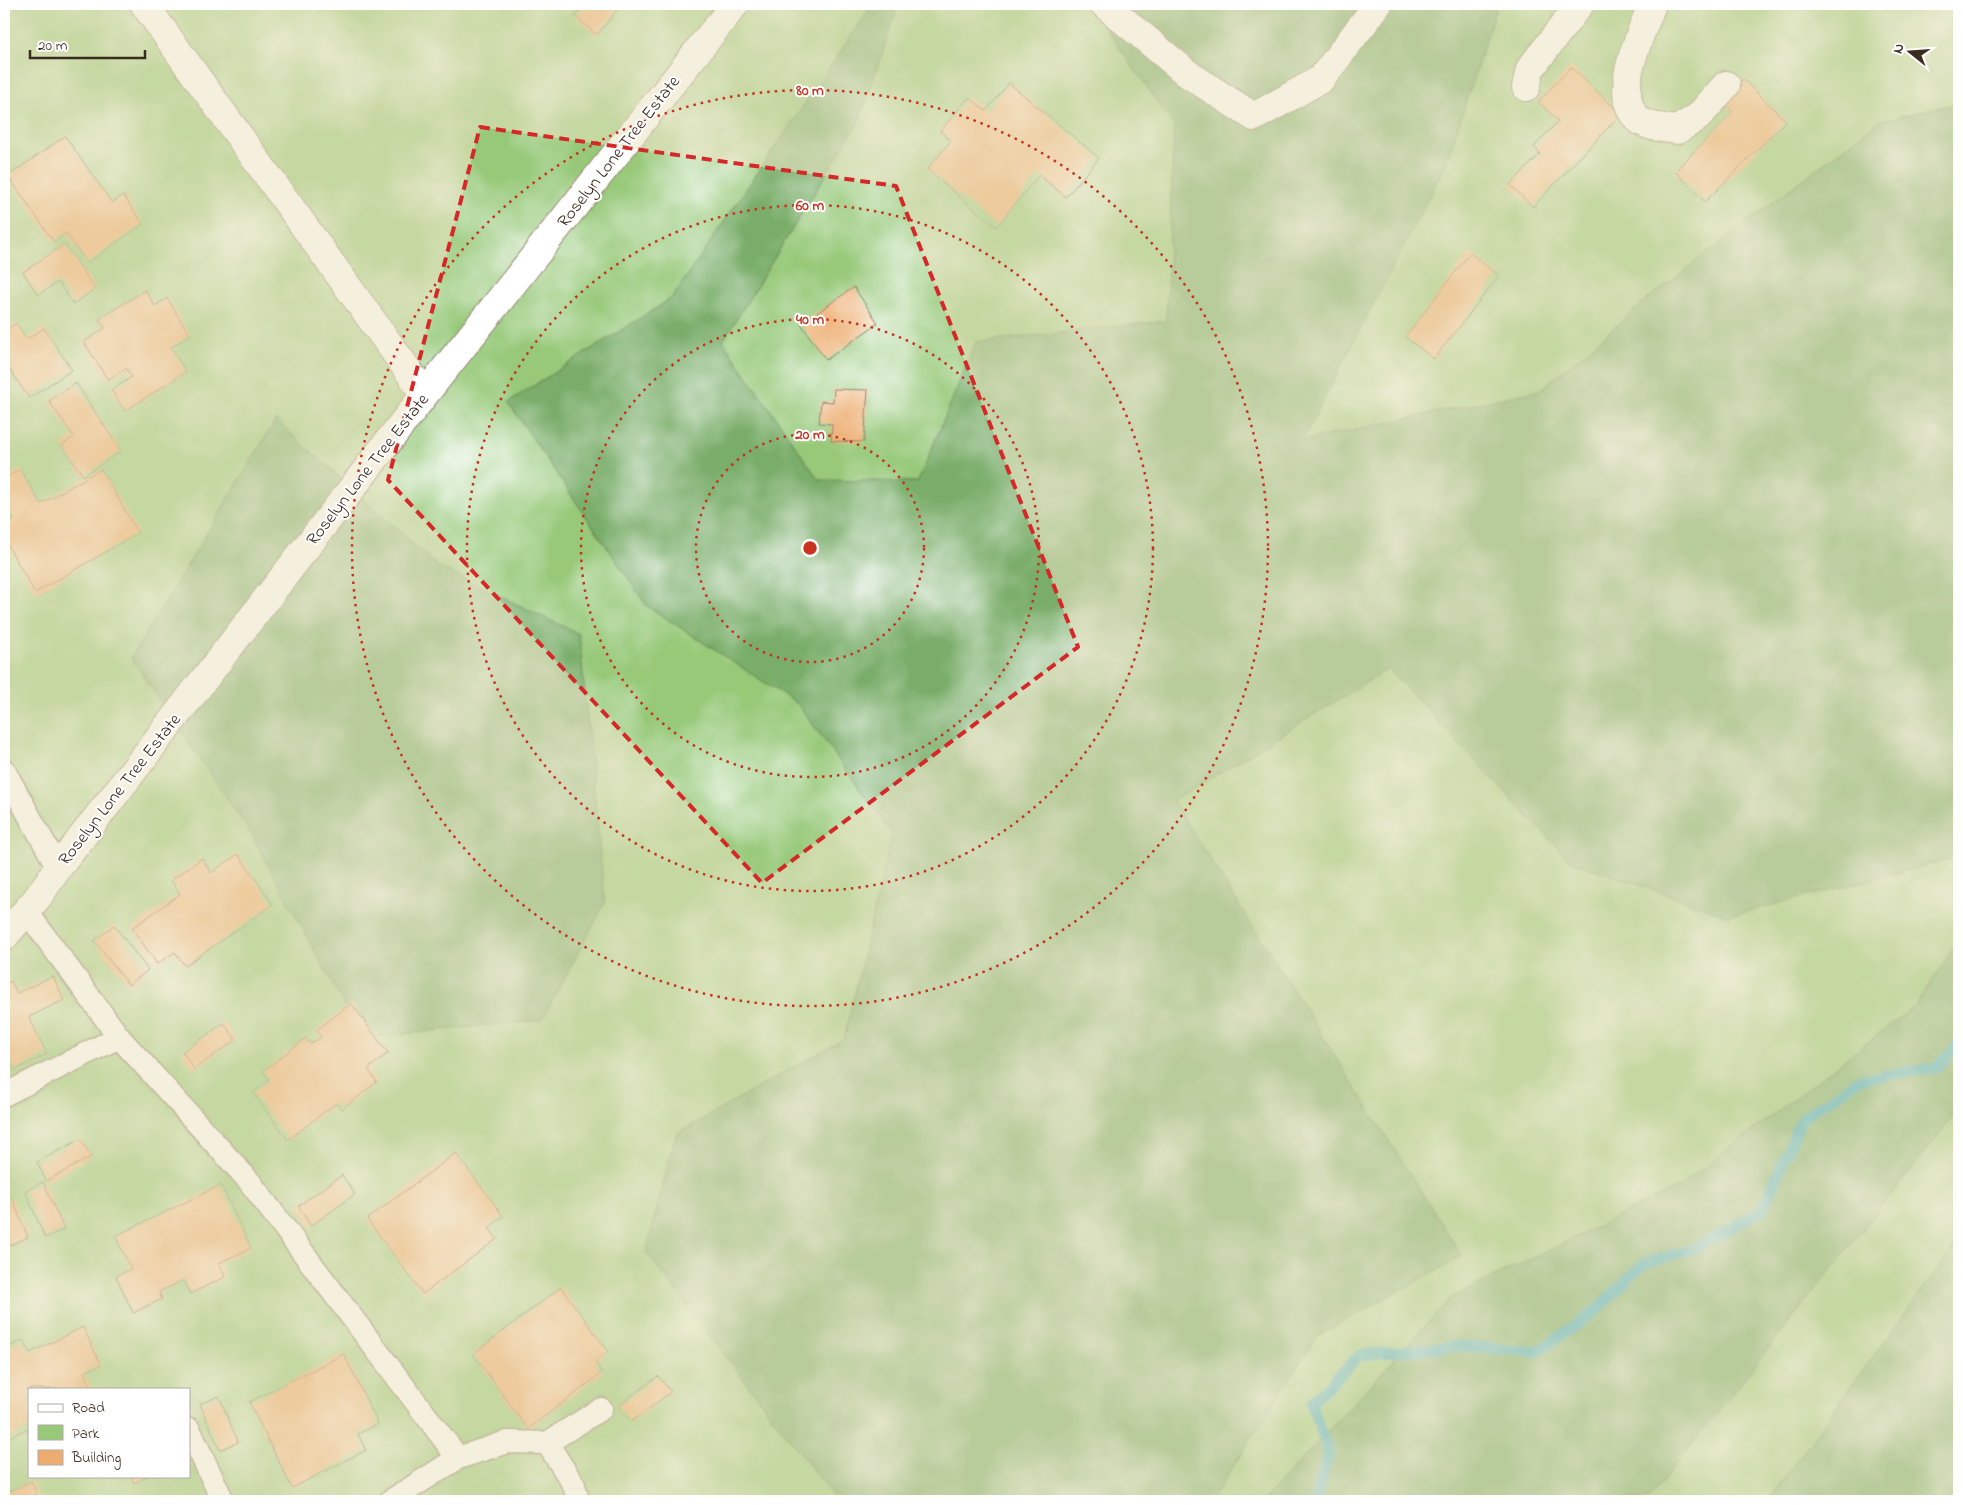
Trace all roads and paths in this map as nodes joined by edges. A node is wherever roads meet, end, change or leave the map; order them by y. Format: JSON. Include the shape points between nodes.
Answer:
{"nodes":[{"id":1,"x":144,"y":4,"type":"edge"},
{"id":2,"x":735,"y":4,"type":"edge"},
{"id":3,"x":1104,"y":4,"type":"edge"},
{"id":4,"x":1378,"y":4,"type":"edge"},
{"id":5,"x":1580,"y":4,"type":"edge"},
{"id":6,"x":1652,"y":4,"type":"edge"},
{"id":7,"x":1726,"y":85,"type":"dead end"},
{"id":8,"x":1526,"y":87,"type":"dead end"},
{"id":9,"x":425,"y":394,"type":"junction"},
{"id":10,"x":4,"y":770,"type":"edge"},
{"id":11,"x":58,"y":868,"type":"junction"},
{"id":12,"x":27,"y":912,"type":"junction"},
{"id":13,"x":4,"y":936,"type":"edge"},
{"id":14,"x":119,"y":1037,"type":"junction"},
{"id":15,"x":4,"y":1095,"type":"edge"},
{"id":16,"x":600,"y":1410,"type":"dead end"},
{"id":17,"x":190,"y":1431,"type":"edge"},
{"id":18,"x":547,"y":1443,"type":"junction"},
{"id":19,"x":458,"y":1458,"type":"junction"},
{"id":20,"x":223,"y":1501,"type":"edge"},
{"id":21,"x":390,"y":1501,"type":"edge"},
{"id":22,"x":578,"y":1501,"type":"edge"}],
"edges":[{"from":1,"to":9,"type":"street"},
{"from":2,"to":9,"type":"street","name":"Roselyn Lone Tree Estate"},
{"from":3,"to":4,"type":"street","via":[[1188,74],[1254,117],[1321,79]]},
{"from":5,"to":8,"type":"street","via":[[1530,69]]},
{"from":6,"to":7,"type":"street","via":[[1628,79],[1627,99],[1635,116],[1652,126],[1677,130],[1698,117]]},
{"from":9,"to":11,"type":"street","name":"Roselyn Lone Tree Estate"},
{"from":10,"to":11,"type":"lane"},
{"from":11,"to":12,"type":"street","name":"Roselyn Lone Tree Estate"},
{"from":12,"to":13,"type":"street","name":"Roselyn Lone Tree Estate"},
{"from":12,"to":14,"type":"lane"},
{"from":14,"to":15,"type":"lane"},
{"from":14,"to":19,"type":"lane","via":[[249,1181]]},
{"from":16,"to":18,"type":"lane"},
{"from":17,"to":20,"type":"lane"},
{"from":18,"to":19,"type":"lane","via":[[507,1442]]},
{"from":18,"to":22,"type":"lane","via":[[574,1484]]},
{"from":19,"to":21,"type":"lane"}]}
